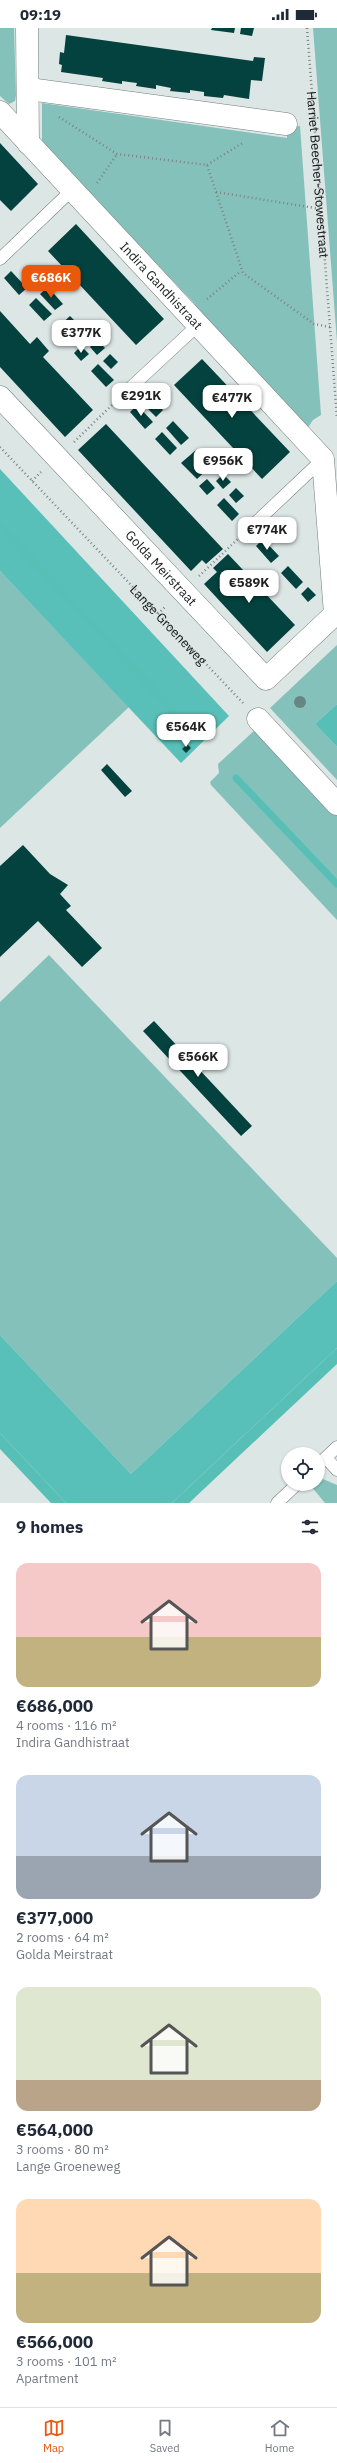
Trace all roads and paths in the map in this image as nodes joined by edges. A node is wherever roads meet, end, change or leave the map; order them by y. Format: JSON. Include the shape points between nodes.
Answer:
{"nodes":[{"id":1,"x":27,"y":28,"type":"edge"},
{"id":2,"x":307,"y":28,"type":"edge"},
{"id":3,"x":29,"y":89,"type":"junction"},
{"id":4,"x":0,"y":112,"type":"edge"},
{"id":5,"x":57,"y":116,"type":"dead end"},
{"id":6,"x":281,"y":124,"type":"joint"},
{"id":7,"x":28,"y":143,"type":"junction"},
{"id":8,"x":117,"y":154,"type":"junction"},
{"id":9,"x":207,"y":165,"type":"junction"},
{"id":10,"x":216,"y":192,"type":"junction"},
{"id":11,"x":79,"y":196,"type":"junction"},
{"id":12,"x":321,"y":210,"type":"junction"},
{"id":13,"x":0,"y":259,"type":"edge"},
{"id":14,"x":241,"y":271,"type":"junction"},
{"id":15,"x":193,"y":320,"type":"junction"},
{"id":16,"x":330,"y":327,"type":"junction"},
{"id":17,"x":127,"y":391,"type":"joint"},
{"id":18,"x":0,"y":397,"type":"edge"},
{"id":19,"x":337,"y":418,"type":"edge"},
{"id":20,"x":0,"y":447,"type":"edge"},
{"id":21,"x":57,"y":457,"type":"junction"},
{"id":22,"x":323,"y":459,"type":"junction"},
{"id":23,"x":32,"y":481,"type":"junction"},
{"id":24,"x":251,"y":527,"type":"joint"},
{"id":25,"x":183,"y":591,"type":"junction"},
{"id":26,"x":158,"y":614,"type":"junction"},
{"id":27,"x":258,"y":719,"type":"joint"},
{"id":28,"x":337,"y":804,"type":"edge"},
{"id":29,"x":337,"y":1447,"type":"edge"},
{"id":30,"x":325,"y":1458,"type":"edge"},
{"id":31,"x":325,"y":1463,"type":"edge"},
{"id":32,"x":337,"y":1470,"type":"edge"},
{"id":33,"x":290,"y":1491,"type":"edge"},
{"id":34,"x":277,"y":1503,"type":"edge"}],
"edges":[{"from":1,"to":3,"type":"street"},
{"from":2,"to":12,"type":"path","name":"Harriet Beecher-Stowestraat"},
{"from":3,"to":6,"type":"street"},
{"from":3,"to":7,"type":"street"},
{"from":4,"to":7,"type":"street","name":"Indira Gandhistraat"},
{"from":5,"to":8,"type":"path"},
{"from":6,"to":9,"type":"path"},
{"from":7,"to":11,"type":"street","name":"Indira Gandhistraat"},
{"from":8,"to":9,"type":"path"},
{"from":8,"to":11,"type":"path"},
{"from":9,"to":10,"type":"path"},
{"from":10,"to":12,"type":"path"},
{"from":10,"to":14,"type":"path"},
{"from":11,"to":13,"type":"lane"},
{"from":11,"to":15,"type":"street","name":"Indira Gandhistraat"},
{"from":12,"to":16,"type":"path","name":"Harriet Beecher-Stowestraat"},
{"from":14,"to":15,"type":"path"},
{"from":14,"to":16,"type":"path","via":[[314,324]]},
{"from":15,"to":17,"type":"lane"},
{"from":15,"to":22,"type":"street","name":"Indira Gandhistraat"},
{"from":16,"to":19,"type":"path","name":"Harriet Beecher-Stowestraat"},
{"from":17,"to":21,"type":"path"},
{"from":18,"to":21,"type":"street","name":"Golda Meirstraat"},
{"from":20,"to":23,"type":"path","name":"Lange Groeneweg"},
{"from":21,"to":23,"type":"path"},
{"from":21,"to":25,"type":"street","name":"Golda Meirstraat"},
{"from":22,"to":24,"type":"lane"},
{"from":22,"to":25,"type":"street","name":"Golda Meirstraat","via":[[335,614],[266,679]]},
{"from":23,"to":26,"type":"path","name":"Lange Groeneweg"},
{"from":24,"to":25,"type":"path"},
{"from":25,"to":26,"type":"path"},
{"from":26,"to":27,"type":"path","name":"Lange Groeneweg"},
{"from":27,"to":28,"type":"street"},
{"from":29,"to":30,"type":"lane"},
{"from":31,"to":32,"type":"lane"},
{"from":33,"to":34,"type":"lane"}]}
